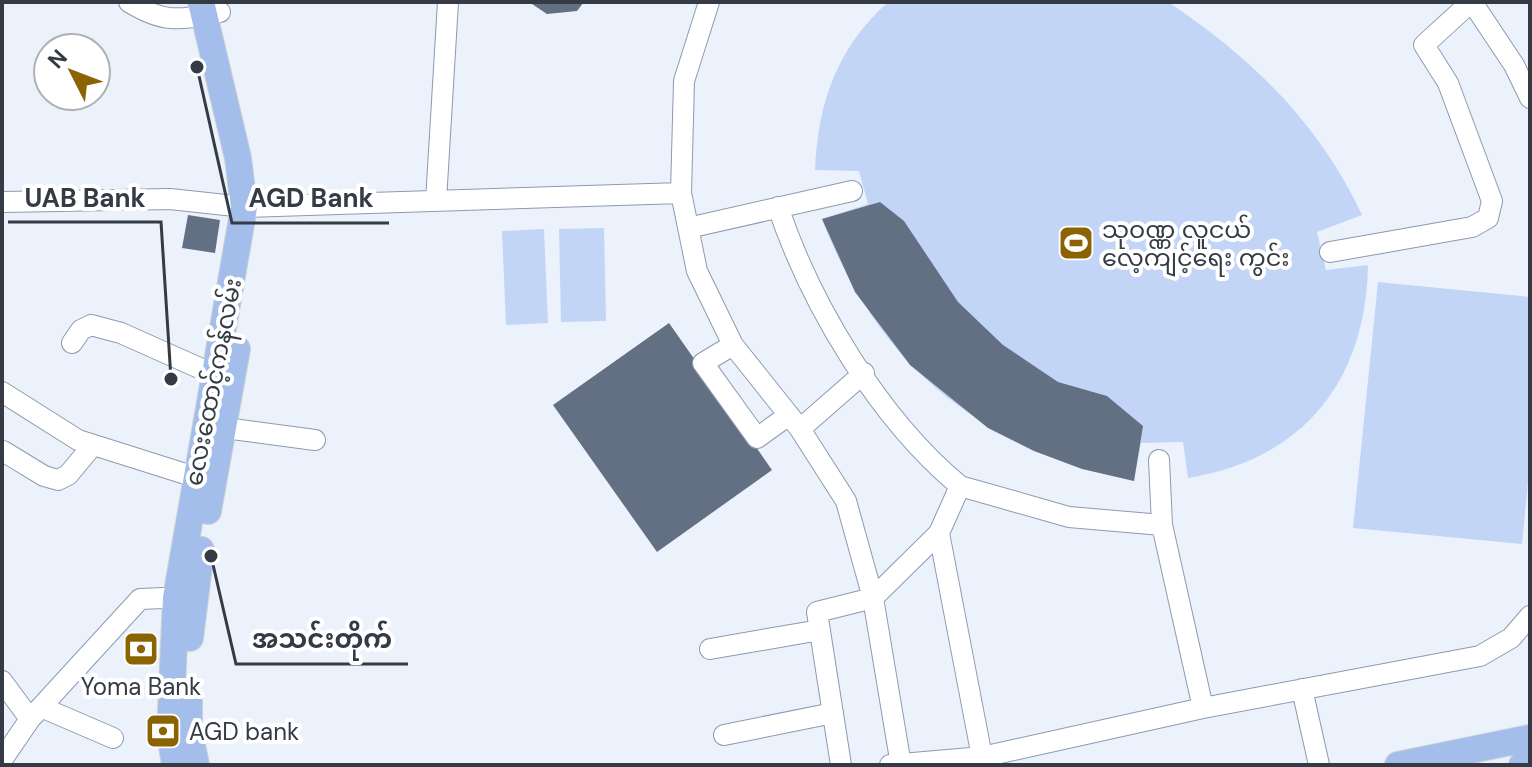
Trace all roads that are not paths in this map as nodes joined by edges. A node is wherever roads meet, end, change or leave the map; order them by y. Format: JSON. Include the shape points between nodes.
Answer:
{"nodes":[{"id":1,"x":129,"y":2,"type":"edge"},
{"id":2,"x":448,"y":2,"type":"edge"},
{"id":3,"x":709,"y":2,"type":"edge"},
{"id":4,"x":1472,"y":2,"type":"edge"},
{"id":5,"x":211,"y":8,"type":"edge"},
{"id":6,"x":1530,"y":98,"type":"edge"},
{"id":7,"x":852,"y":191,"type":"dead end"},
{"id":8,"x":681,"y":193,"type":"junction"},
{"id":9,"x":436,"y":201,"type":"junction"},
{"id":10,"x":2,"y":202,"type":"edge"},
{"id":11,"x":252,"y":207,"type":"junction"},
{"id":12,"x":778,"y":207,"type":"junction"},
{"id":13,"x":688,"y":228,"type":"junction"},
{"id":14,"x":1330,"y":252,"type":"dead end"},
{"id":15,"x":241,"y":276,"type":"junction"},
{"id":16,"x":72,"y":343,"type":"dead end"},
{"id":17,"x":733,"y":345,"type":"junction"},
{"id":18,"x":864,"y":373,"type":"junction"},
{"id":19,"x":215,"y":375,"type":"junction"},
{"id":20,"x":2,"y":392,"type":"edge"},
{"id":21,"x":794,"y":422,"type":"junction"},
{"id":22,"x":216,"y":427,"type":"junction"},
{"id":23,"x":315,"y":440,"type":"dead end"},
{"id":24,"x":93,"y":445,"type":"junction"},
{"id":25,"x":3,"y":451,"type":"edge"},
{"id":26,"x":1159,"y":460,"type":"dead end"},
{"id":27,"x":195,"y":477,"type":"junction"},
{"id":28,"x":960,"y":486,"type":"junction"},
{"id":29,"x":1162,"y":525,"type":"junction"},
{"id":30,"x":939,"y":533,"type":"junction"},
{"id":31,"x":185,"y":597,"type":"junction"},
{"id":32,"x":873,"y":598,"type":"junction"},
{"id":33,"x":1530,"y":616,"type":"edge"},
{"id":34,"x":820,"y":630,"type":"junction"},
{"id":35,"x":710,"y":649,"type":"dead end"},
{"id":36,"x":2,"y":681,"type":"edge"},
{"id":37,"x":1302,"y":689,"type":"junction"},
{"id":38,"x":1203,"y":708,"type":"junction"},
{"id":39,"x":35,"y":713,"type":"junction"},
{"id":40,"x":833,"y":713,"type":"junction"},
{"id":41,"x":724,"y":735,"type":"dead end"},
{"id":42,"x":113,"y":738,"type":"dead end"},
{"id":43,"x":1530,"y":738,"type":"edge"},
{"id":44,"x":3,"y":754,"type":"edge"},
{"id":45,"x":982,"y":757,"type":"junction"},
{"id":46,"x":901,"y":764,"type":"edge"},
{"id":47,"x":1530,"y":764,"type":"edge"},
{"id":48,"x":175,"y":765,"type":"edge"},
{"id":49,"x":196,"y":765,"type":"edge"},
{"id":50,"x":841,"y":765,"type":"edge"},
{"id":51,"x":890,"y":765,"type":"edge"},
{"id":52,"x":1319,"y":765,"type":"edge"},
{"id":53,"x":1398,"y":765,"type":"edge"},
{"id":54,"x":1522,"y":765,"type":"edge"}],
"edges":[{"from":1,"to":5,"type":"street","via":[[155,18],[178,20]]},
{"from":2,"to":9,"type":"street"},
{"from":3,"to":8,"type":"street","via":[[684,81]]},
{"from":4,"to":6,"type":"street"},
{"from":4,"to":14,"type":"street","via":[[1424,45],[1448,83],[1492,201],[1488,218],[1472,227]]},
{"from":5,"to":11,"type":"main road","name":"လေးထောင့်ကန်လမ်း","via":[[252,151]]},
{"from":7,"to":12,"type":"street"},
{"from":8,"to":9,"type":"street"},
{"from":8,"to":13,"type":"street"},
{"from":9,"to":11,"type":"street"},
{"from":10,"to":11,"type":"street","via":[[170,199]]},
{"from":11,"to":15,"type":"main road","name":"လေးထောင့်ကန်လမ်း"},
{"from":12,"to":13,"type":"street"},
{"from":12,"to":18,"type":"street","via":[[819,308]]},
{"from":13,"to":17,"type":"street","via":[[697,271]]},
{"from":15,"to":19,"type":"main road","name":"လေးထောင့်ကန်လမ်း"},
{"from":15,"to":22,"type":"main road","name":"လေးထောင့်ကန်လမ်း"},
{"from":16,"to":19,"type":"street","via":[[91,325]]},
{"from":17,"to":21,"type":"street"},
{"from":17,"to":21,"type":"street","via":[[703,363],[757,438]]},
{"from":18,"to":21,"type":"street"},
{"from":18,"to":28,"type":"street","via":[[938,468]]},
{"from":19,"to":22,"type":"main road","name":"လေးထောင့်ကန်လမ်း"},
{"from":20,"to":24,"type":"street","via":[[54,428]]},
{"from":21,"to":32,"type":"street","via":[[846,501]]},
{"from":22,"to":23,"type":"street"},
{"from":22,"to":27,"type":"main road","name":"လေးထောင့်ကန်လမ်း"},
{"from":22,"to":31,"type":"main road","name":"လေးထောင့်ကန်လမ်း","via":[[213,481]]},
{"from":24,"to":25,"type":"street","via":[[58,480]]},
{"from":24,"to":27,"type":"street"},
{"from":26,"to":29,"type":"street"},
{"from":27,"to":31,"type":"main road","name":"လေးထောင့်ကန်လမ်း"},
{"from":28,"to":29,"type":"street","via":[[1069,517]]},
{"from":28,"to":30,"type":"street"},
{"from":29,"to":38,"type":"street"},
{"from":30,"to":32,"type":"street"},
{"from":30,"to":45,"type":"street"},
{"from":31,"to":39,"type":"street","via":[[140,599]]},
{"from":31,"to":48,"type":"main road","name":"လေးထောင့်ကန်လမ်း","via":[[170,733]]},
{"from":31,"to":49,"type":"main road","name":"လေးထောင့်ကန်လမ်း","via":[[189,730]]},
{"from":32,"to":34,"type":"street","via":[[817,612]]},
{"from":32,"to":46,"type":"street"},
{"from":33,"to":37,"type":"street","via":[[1511,638],[1480,656]]},
{"from":34,"to":35,"type":"street"},
{"from":34,"to":40,"type":"street"},
{"from":36,"to":39,"type":"street"},
{"from":37,"to":38,"type":"street"},
{"from":37,"to":52,"type":"street"},
{"from":38,"to":45,"type":"street"},
{"from":39,"to":42,"type":"street"},
{"from":39,"to":44,"type":"street"},
{"from":40,"to":41,"type":"street"},
{"from":40,"to":50,"type":"street"},
{"from":43,"to":53,"type":"main road"},
{"from":45,"to":46,"type":"street"},
{"from":46,"to":51,"type":"street"},
{"from":47,"to":54,"type":"main road"}]}
